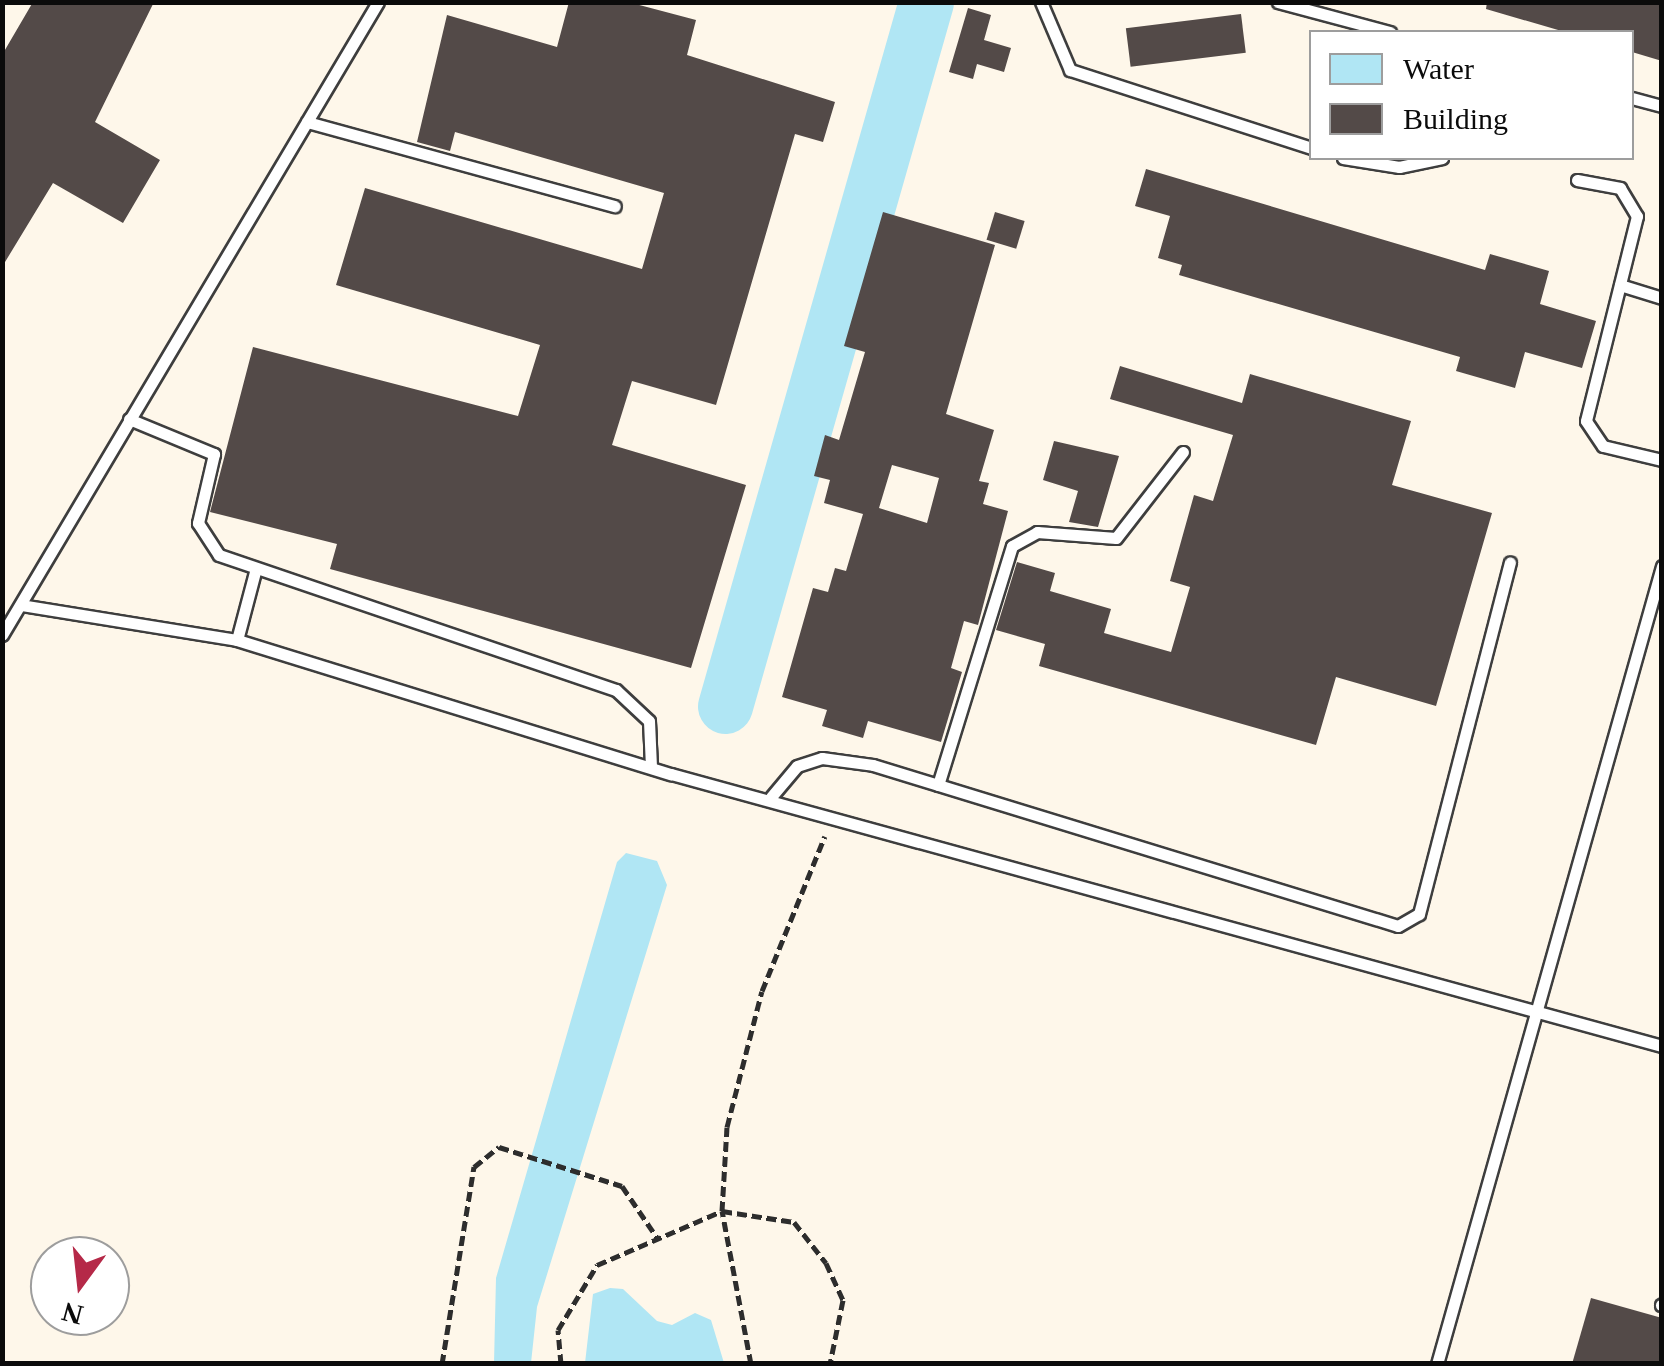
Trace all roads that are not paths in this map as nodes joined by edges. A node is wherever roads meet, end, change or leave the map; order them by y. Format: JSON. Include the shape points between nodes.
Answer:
{"nodes":[{"id":1,"x":378,"y":2,"type":"edge"},
{"id":2,"x":1041,"y":2,"type":"edge"},
{"id":3,"x":1278,"y":2,"type":"edge"},
{"id":4,"x":1383,"y":30,"type":"edge"},
{"id":5,"x":1634,"y":99,"type":"edge"},
{"id":6,"x":1662,"y":106,"type":"edge"},
{"id":7,"x":307,"y":122,"type":"junction"},
{"id":8,"x":1309,"y":147,"type":"edge"},
{"id":9,"x":1355,"y":160,"type":"edge"},
{"id":10,"x":1432,"y":160,"type":"edge"},
{"id":11,"x":1577,"y":180,"type":"dead end"},
{"id":12,"x":615,"y":206,"type":"dead end"},
{"id":13,"x":1620,"y":285,"type":"junction"},
{"id":14,"x":1662,"y":298,"type":"edge"},
{"id":15,"x":128,"y":420,"type":"junction"},
{"id":16,"x":1183,"y":452,"type":"dead end"},
{"id":17,"x":1662,"y":460,"type":"edge"},
{"id":18,"x":1510,"y":564,"type":"dead end"},
{"id":19,"x":1662,"y":566,"type":"edge"},
{"id":20,"x":256,"y":568,"type":"junction"},
{"id":21,"x":21,"y":605,"type":"junction"},
{"id":22,"x":2,"y":635,"type":"edge"},
{"id":23,"x":237,"y":640,"type":"junction"},
{"id":24,"x":651,"y":767,"type":"junction"},
{"id":25,"x":938,"y":785,"type":"junction"},
{"id":26,"x":771,"y":797,"type":"junction"},
{"id":27,"x":1540,"y":1010,"type":"junction"},
{"id":28,"x":1662,"y":1046,"type":"edge"},
{"id":29,"x":1436,"y":1364,"type":"edge"}],
"edges":[{"from":1,"to":7,"type":"lane"},
{"from":2,"to":8,"type":"lane","via":[[1070,70]]},
{"from":3,"to":4,"type":"lane"},
{"from":5,"to":6,"type":"lane"},
{"from":7,"to":12,"type":"lane"},
{"from":7,"to":15,"type":"lane"},
{"from":9,"to":10,"type":"lane","via":[[1399,167]]},
{"from":11,"to":13,"type":"lane","via":[[1620,188],[1632,198],[1638,216]]},
{"from":13,"to":14,"type":"lane"},
{"from":13,"to":17,"type":"lane","via":[[1586,421],[1603,446]]},
{"from":15,"to":20,"type":"lane","via":[[214,454],[200,538],[219,555]]},
{"from":15,"to":21,"type":"lane"},
{"from":16,"to":25,"type":"lane","via":[[1116,538],[1037,532],[1012,546]]},
{"from":18,"to":25,"type":"lane","via":[[1419,914],[1410,922],[1385,924]]},
{"from":19,"to":27,"type":"lane"},
{"from":20,"to":23,"type":"lane"},
{"from":20,"to":24,"type":"lane","via":[[616,690],[649,721]]},
{"from":21,"to":22,"type":"lane"},
{"from":21,"to":23,"type":"lane"},
{"from":23,"to":24,"type":"lane"},
{"from":24,"to":26,"type":"lane"},
{"from":25,"to":26,"type":"lane","via":[[822,758],[797,766]]},
{"from":26,"to":27,"type":"lane"},
{"from":27,"to":28,"type":"lane"},
{"from":27,"to":29,"type":"lane"}]}
